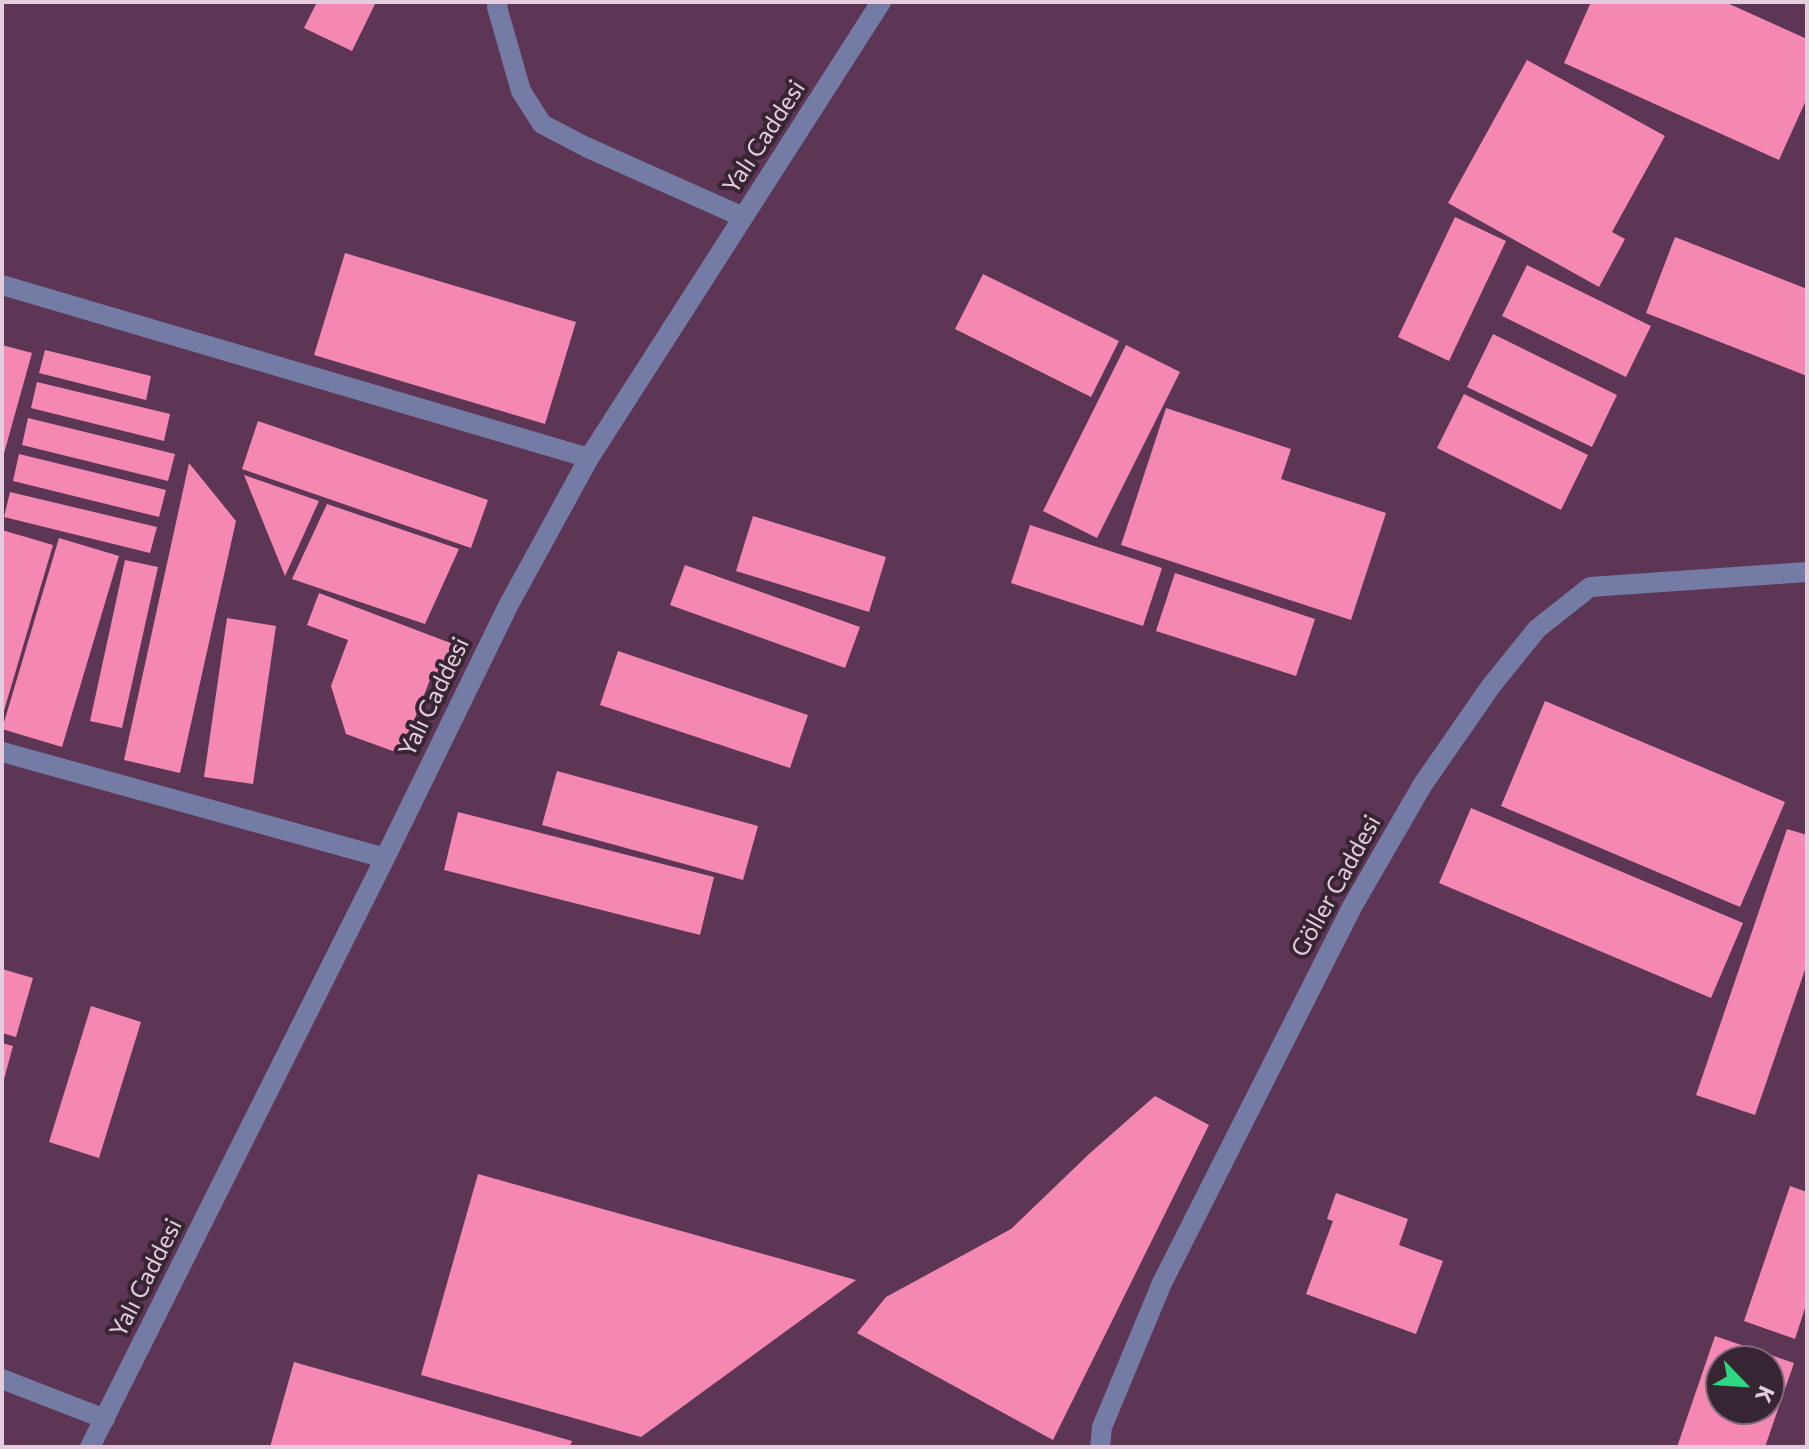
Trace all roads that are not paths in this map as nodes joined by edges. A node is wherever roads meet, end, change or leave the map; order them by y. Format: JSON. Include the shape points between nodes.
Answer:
{"nodes":[{"id":1,"x":498,"y":2,"type":"edge"},
{"id":2,"x":881,"y":2,"type":"edge"},
{"id":3,"x":743,"y":217,"type":"junction"},
{"id":4,"x":2,"y":285,"type":"edge"},
{"id":5,"x":589,"y":458,"type":"junction"},
{"id":6,"x":1807,"y":572,"type":"edge"},
{"id":7,"x":2,"y":752,"type":"edge"},
{"id":8,"x":385,"y":858,"type":"junction"},
{"id":9,"x":2,"y":1379,"type":"edge"},
{"id":10,"x":105,"y":1419,"type":"junction"},
{"id":11,"x":90,"y":1447,"type":"edge"},
{"id":12,"x":1100,"y":1447,"type":"edge"}],
"edges":[{"from":1,"to":3,"type":"street","via":[[521,91],[542,124]]},
{"from":2,"to":3,"type":"street","name":"Yalı Caddesi"},
{"from":3,"to":5,"type":"street","name":"Yalı Caddesi"},
{"from":4,"to":5,"type":"street"},
{"from":5,"to":8,"type":"street","name":"Yalı Caddesi","via":[[508,606]]},
{"from":6,"to":12,"type":"street","name":"Göller Caddesi","via":[[1590,587],[1537,629],[1423,784],[1352,907],[1162,1283],[1102,1427]]},
{"from":7,"to":8,"type":"street"},
{"from":8,"to":10,"type":"street","name":"Yalı Caddesi"},
{"from":9,"to":10,"type":"street"},
{"from":10,"to":11,"type":"street","name":"Yalı Caddesi"}]}
